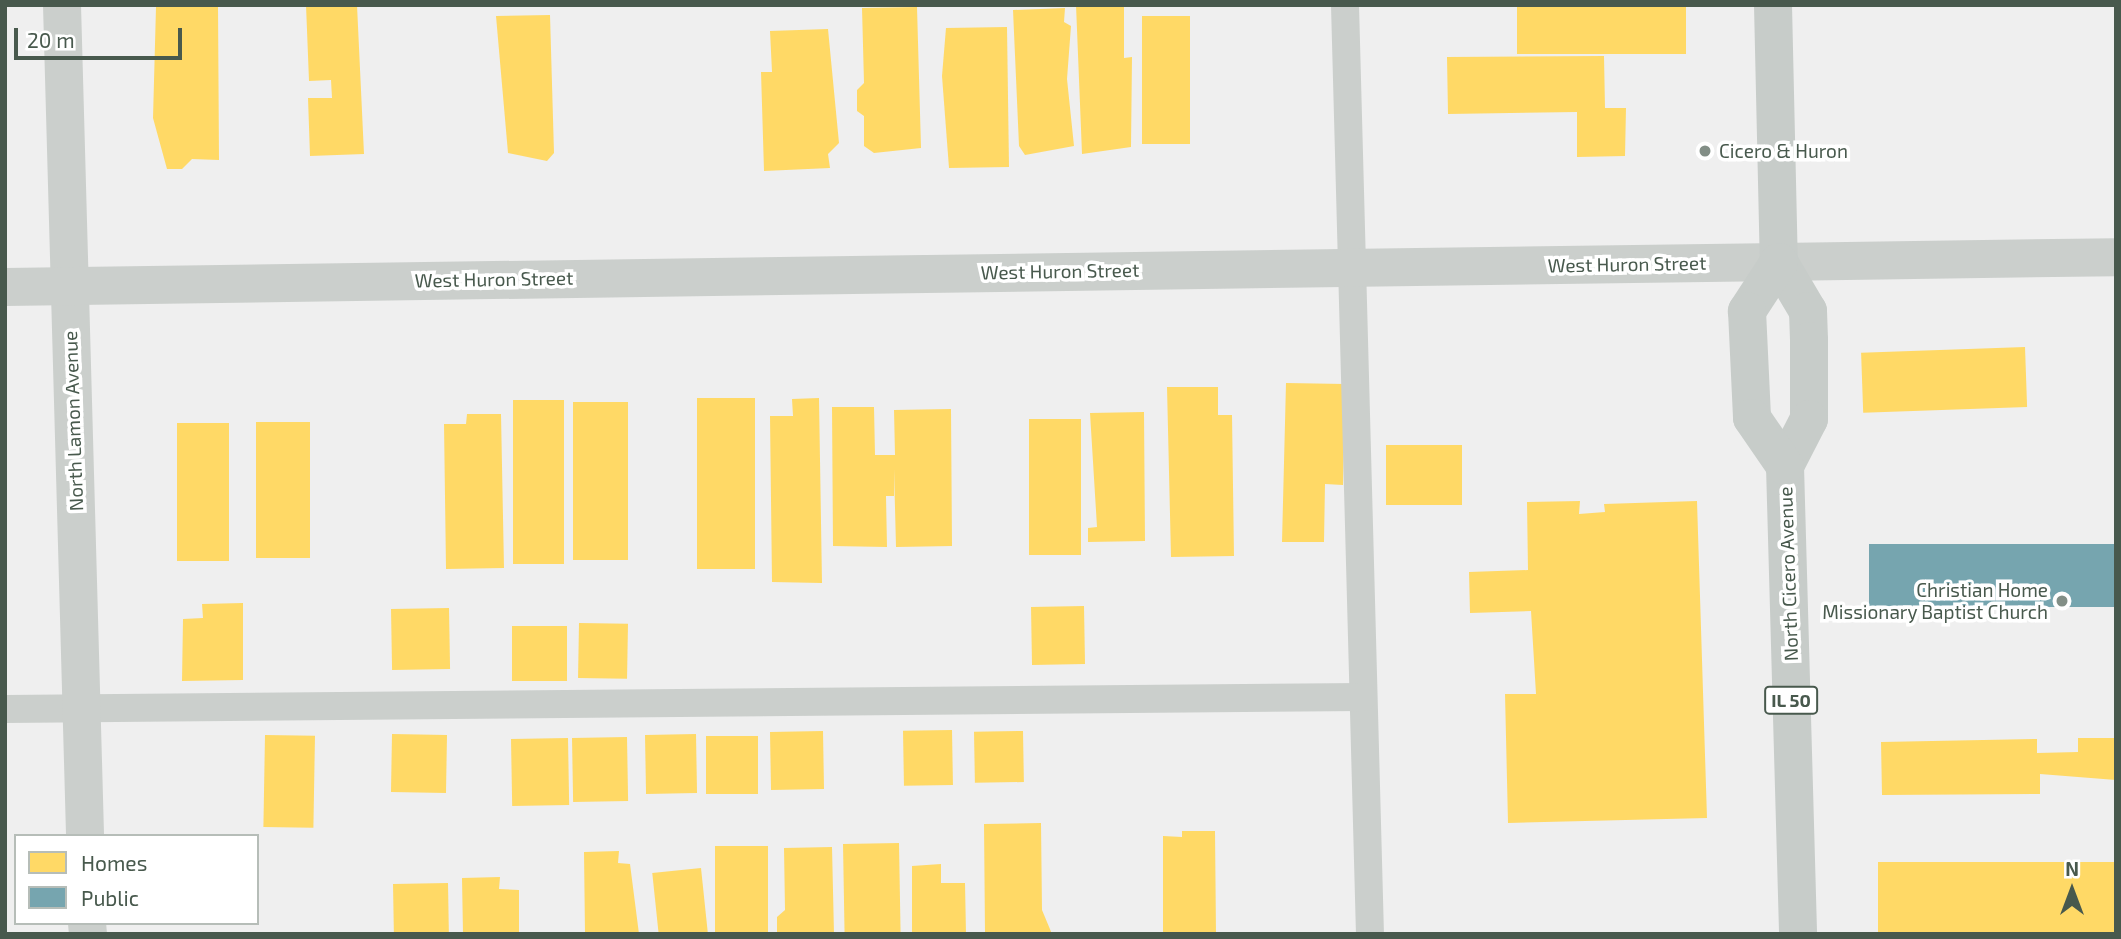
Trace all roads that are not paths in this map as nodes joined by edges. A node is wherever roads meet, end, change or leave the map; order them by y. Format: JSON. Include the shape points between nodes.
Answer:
{"nodes":[{"id":1,"x":62,"y":5,"type":"edge"},
{"id":2,"x":1345,"y":5,"type":"edge"},
{"id":3,"x":1773,"y":5,"type":"edge"},
{"id":4,"x":2116,"y":257,"type":"edge"},
{"id":5,"x":1779,"y":262,"type":"junction"},
{"id":6,"x":1352,"y":267,"type":"junction"},
{"id":7,"x":69,"y":285,"type":"junction"},
{"id":8,"x":5,"y":287,"type":"edge"},
{"id":9,"x":1785,"y":466,"type":"junction"},
{"id":10,"x":1363,"y":697,"type":"junction"},
{"id":11,"x":5,"y":709,"type":"edge"},
{"id":12,"x":81,"y":709,"type":"junction"},
{"id":13,"x":85,"y":834,"type":"edge"},
{"id":14,"x":1370,"y":934,"type":"edge"},
{"id":15,"x":1798,"y":934,"type":"edge"}],
"edges":[{"from":1,"to":7,"type":"street","name":"North Lamon Avenue"},
{"from":2,"to":6,"type":"lane"},
{"from":3,"to":5,"type":"main road","name":"North Cicero Avenue","number":"IL 50"},
{"from":4,"to":5,"type":"street","name":"West Huron Street"},
{"from":5,"to":6,"type":"street","name":"West Huron Street"},
{"from":5,"to":9,"type":"main road","name":"North Cicero Avenue","number":"IL 50","via":[[1808,311],[1809,341],[1809,419]]},
{"from":5,"to":9,"type":"main road","name":"North Cicero Avenue","via":[[1746,311],[1752,418]]},
{"from":6,"to":7,"type":"street","name":"West Huron Street"},
{"from":6,"to":10,"type":"lane"},
{"from":7,"to":8,"type":"street","name":"West Huron Street"},
{"from":7,"to":12,"type":"street","name":"North Lamon Avenue"},
{"from":9,"to":15,"type":"main road","name":"North Cicero Avenue","number":"IL 50"},
{"from":10,"to":12,"type":"lane"},
{"from":10,"to":14,"type":"lane"},
{"from":11,"to":12,"type":"lane"},
{"from":12,"to":13,"type":"street","name":"North Lamon Avenue"}]}
